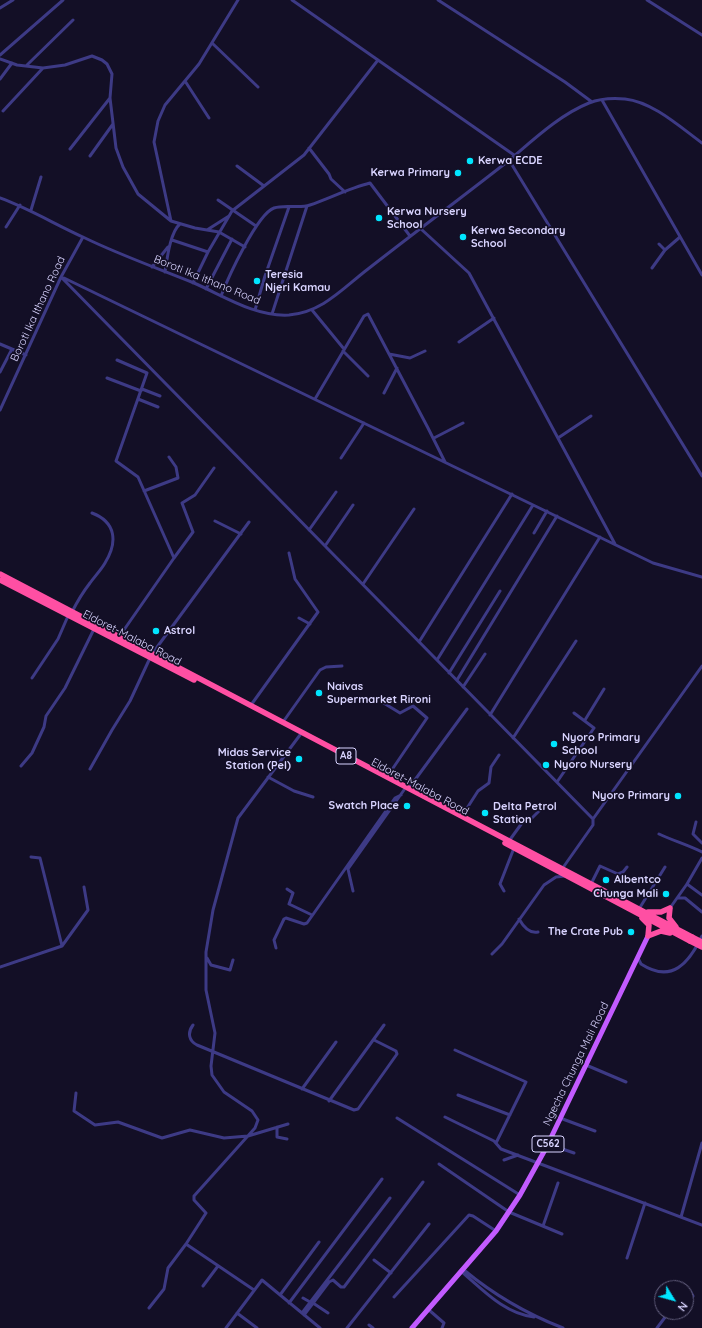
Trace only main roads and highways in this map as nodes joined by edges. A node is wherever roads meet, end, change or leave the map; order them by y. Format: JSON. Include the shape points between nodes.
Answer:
{"nodes":[{"id":1,"x":0,"y":574,"type":"edge"},
{"id":2,"x":0,"y":580,"type":"edge"},
{"id":3,"x":70,"y":614,"type":"junction"},
{"id":4,"x":151,"y":656,"type":"junction"},
{"id":5,"x":405,"y":791,"type":"junction"},
{"id":6,"x":632,"y":910,"type":"junction"},
{"id":7,"x":641,"y":910,"type":"junction"},
{"id":8,"x":682,"y":934,"type":"junction"},
{"id":9,"x":648,"y":936,"type":"junction"},
{"id":10,"x":691,"y":939,"type":"junction"},
{"id":11,"x":702,"y":942,"type":"edge"},
{"id":12,"x":702,"y":947,"type":"edge"},
{"id":13,"x":412,"y":1328,"type":"edge"}],
"edges":[{"from":1,"to":3,"type":"highway","name":"Eldoret-Malaba Road","number":"A8"},
{"from":2,"to":3,"type":"highway","name":"Eldoret-Malaba Road","number":"A8"},
{"from":3,"to":4,"type":"highway","name":"Eldoret-Malaba Road","number":"A8","via":[[94,629]]},
{"from":3,"to":4,"type":"highway","name":"Eldoret-Malaba Road","number":"A8","via":[[119,636]]},
{"from":4,"to":5,"type":"highway","name":"Eldoret-Malaba Road","number":"A8"},
{"from":4,"to":5,"type":"highway","name":"Eldoret-Malaba Road","number":"A8","via":[[251,705],[387,777]]},
{"from":5,"to":6,"type":"highway","name":"Eldoret-Malaba Road","number":"A8"},
{"from":5,"to":7,"type":"highway","name":"Eldoret-Malaba Road","number":"A8","via":[[462,816]]},
{"from":6,"to":8,"type":"highway","name":"Eldoret-Malaba Road","number":"A8"},
{"from":6,"to":9,"type":"highway","via":[[647,922],[650,929]]},
{"from":7,"to":8,"type":"highway","name":"Eldoret-Malaba Road","number":"A8"},
{"from":7,"to":8,"type":"highway","via":[[657,913],[670,908],[671,921]]},
{"from":8,"to":9,"type":"highway","via":[[661,931]]},
{"from":8,"to":10,"type":"highway","name":"Eldoret-Malaba Road","number":"A8"},
{"from":9,"to":13,"type":"main road","name":"Ngecha Chunga Mali Road","number":"C562","via":[[539,1163],[510,1212],[463,1271]]},
{"from":10,"to":11,"type":"highway","number":"A8","bridge":true},
{"from":10,"to":12,"type":"highway","name":"Eldoret-Malaba Road","number":"A8","bridge":true}]}
